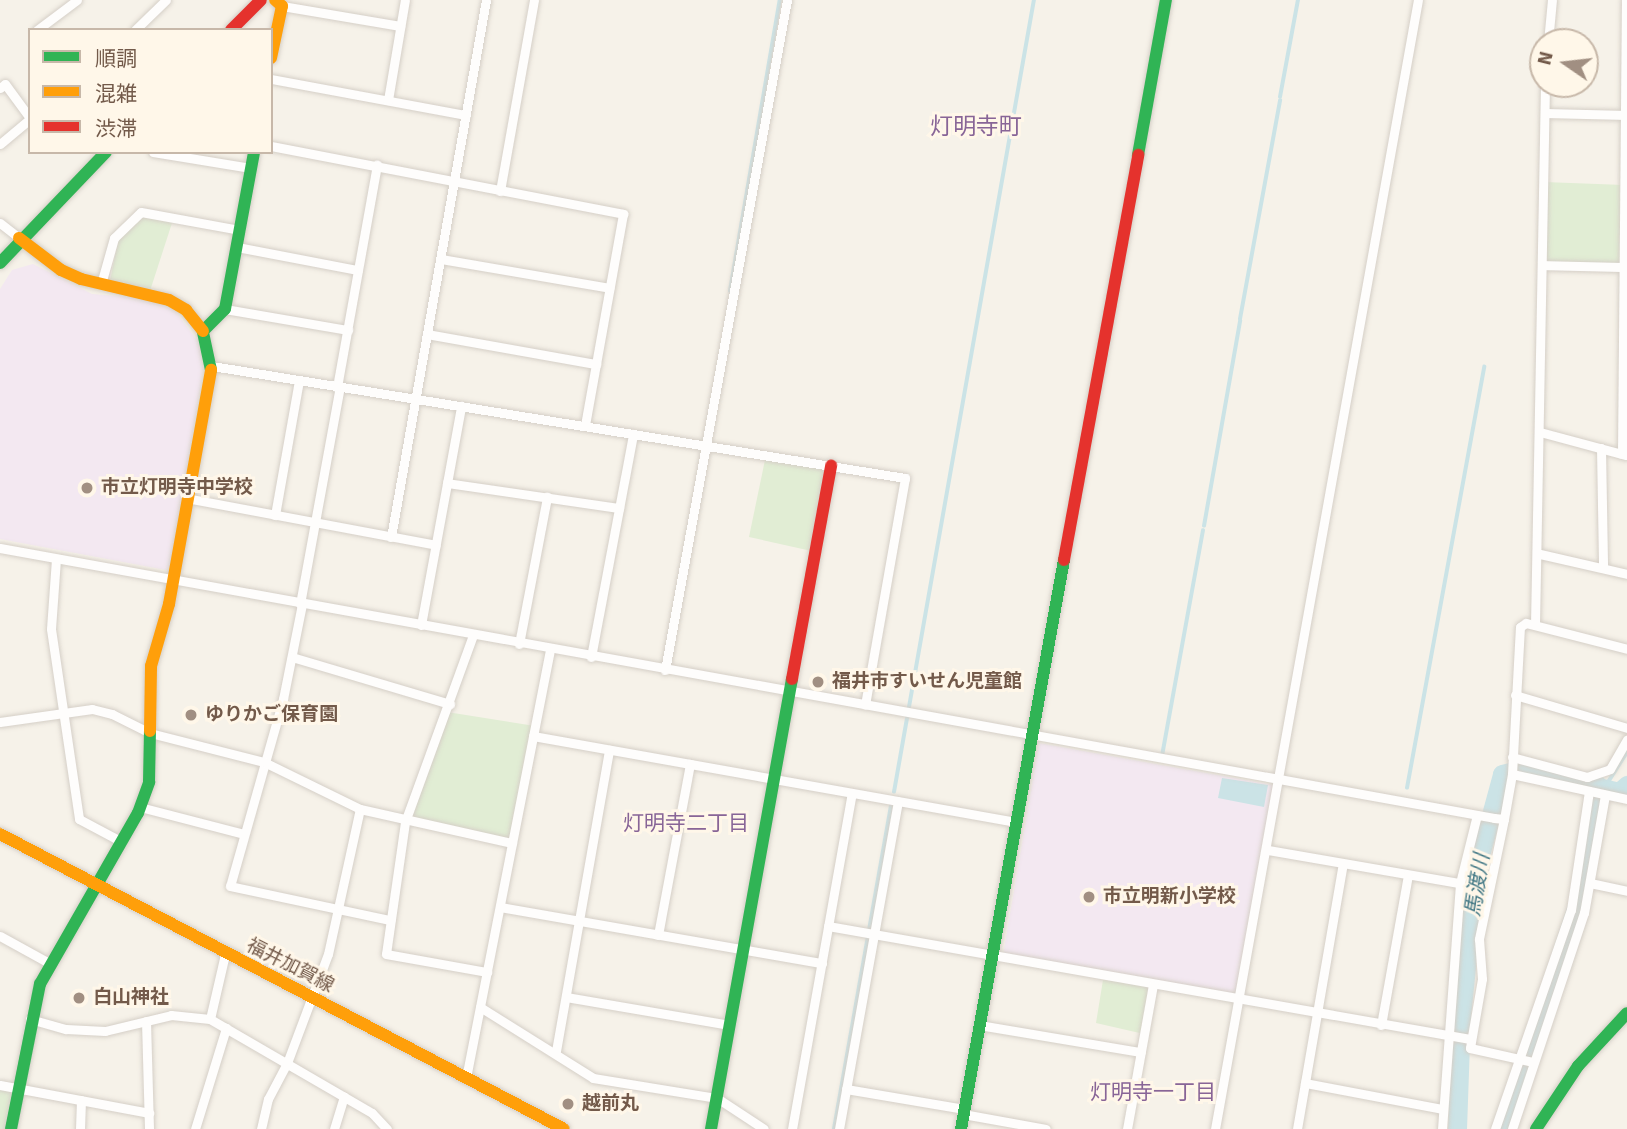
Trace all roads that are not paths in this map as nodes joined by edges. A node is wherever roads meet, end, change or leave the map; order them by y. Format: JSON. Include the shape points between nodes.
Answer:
{"nodes":[{"id":1,"x":77,"y":0,"type":"edge"},
{"id":2,"x":166,"y":0,"type":"edge"},
{"id":3,"x":261,"y":0,"type":"edge"},
{"id":4,"x":405,"y":0,"type":"edge"},
{"id":5,"x":486,"y":0,"type":"edge"},
{"id":6,"x":534,"y":0,"type":"edge"},
{"id":7,"x":787,"y":0,"type":"edge"},
{"id":8,"x":1166,"y":0,"type":"edge"},
{"id":9,"x":1418,"y":0,"type":"edge"},
{"id":10,"x":1552,"y":0,"type":"edge"},
{"id":11,"x":1626,"y":0,"type":"edge"},
{"id":12,"x":278,"y":3,"type":"edge"},
{"id":13,"x":400,"y":26,"type":"junction"},
{"id":14,"x":40,"y":28,"type":"edge"},
{"id":15,"x":137,"y":28,"type":"edge"},
{"id":16,"x":233,"y":28,"type":"edge"},
{"id":17,"x":1549,"y":28,"type":"edge"},
{"id":18,"x":273,"y":42,"type":"edge"},
{"id":19,"x":273,"y":79,"type":"edge"},
{"id":20,"x":0,"y":88,"type":"edge"},
{"id":21,"x":1545,"y":98,"type":"edge"},
{"id":22,"x":387,"y":100,"type":"junction"},
{"id":23,"x":1545,"y":113,"type":"junction"},
{"id":24,"x":1626,"y":114,"type":"edge"},
{"id":25,"x":28,"y":115,"type":"edge"},
{"id":26,"x":466,"y":115,"type":"junction"},
{"id":27,"x":28,"y":120,"type":"edge"},
{"id":28,"x":0,"y":144,"type":"edge"},
{"id":29,"x":273,"y":146,"type":"edge"},
{"id":30,"x":104,"y":154,"type":"edge"},
{"id":31,"x":165,"y":154,"type":"edge"},
{"id":32,"x":254,"y":154,"type":"edge"},
{"id":33,"x":377,"y":165,"type":"junction"},
{"id":34,"x":251,"y":168,"type":"junction"},
{"id":35,"x":454,"y":182,"type":"junction"},
{"id":36,"x":500,"y":191,"type":"junction"},
{"id":37,"x":0,"y":223,"type":"edge"},
{"id":38,"x":240,"y":230,"type":"junction"},
{"id":39,"x":19,"y":238,"type":"junction"},
{"id":40,"x":237,"y":247,"type":"junction"},
{"id":41,"x":441,"y":259,"type":"junction"},
{"id":42,"x":0,"y":262,"type":"edge"},
{"id":43,"x":1543,"y":265,"type":"junction"},
{"id":44,"x":1626,"y":267,"type":"edge"},
{"id":45,"x":358,"y":270,"type":"junction"},
{"id":46,"x":101,"y":284,"type":"junction"},
{"id":47,"x":610,"y":288,"type":"junction"},
{"id":48,"x":225,"y":309,"type":"junction"},
{"id":49,"x":348,"y":330,"type":"junction"},
{"id":50,"x":203,"y":331,"type":"junction"},
{"id":51,"x":427,"y":334,"type":"junction"},
{"id":52,"x":596,"y":364,"type":"junction"},
{"id":53,"x":212,"y":366,"type":"junction"},
{"id":54,"x":299,"y":380,"type":"junction"},
{"id":55,"x":339,"y":387,"type":"junction"},
{"id":56,"x":415,"y":399,"type":"junction"},
{"id":57,"x":461,"y":406,"type":"junction"},
{"id":58,"x":585,"y":426,"type":"junction"},
{"id":59,"x":1540,"y":432,"type":"junction"},
{"id":60,"x":633,"y":434,"type":"junction"},
{"id":61,"x":705,"y":446,"type":"junction"},
{"id":62,"x":1601,"y":448,"type":"junction"},
{"id":63,"x":1625,"y":455,"type":"edge"},
{"id":64,"x":831,"y":466,"type":"junction"},
{"id":65,"x":447,"y":482,"type":"junction"},
{"id":66,"x":547,"y":497,"type":"junction"},
{"id":67,"x":191,"y":499,"type":"junction"},
{"id":68,"x":619,"y":508,"type":"junction"},
{"id":69,"x":275,"y":515,"type":"junction"},
{"id":70,"x":315,"y":522,"type":"junction"},
{"id":71,"x":391,"y":537,"type":"junction"},
{"id":72,"x":436,"y":545,"type":"junction"},
{"id":73,"x":0,"y":548,"type":"edge"},
{"id":74,"x":1540,"y":554,"type":"junction"},
{"id":75,"x":56,"y":559,"type":"junction"},
{"id":76,"x":1602,"y":568,"type":"junction"},
{"id":77,"x":1627,"y":574,"type":"edge"},
{"id":78,"x":173,"y":582,"type":"junction"},
{"id":79,"x":301,"y":604,"type":"junction"},
{"id":80,"x":421,"y":625,"type":"junction"},
{"id":81,"x":1535,"y":625,"type":"junction"},
{"id":82,"x":473,"y":635,"type":"junction"},
{"id":83,"x":519,"y":644,"type":"junction"},
{"id":84,"x":1627,"y":649,"type":"edge"},
{"id":85,"x":550,"y":650,"type":"junction"},
{"id":86,"x":292,"y":657,"type":"junction"},
{"id":87,"x":591,"y":657,"type":"junction"},
{"id":88,"x":665,"y":670,"type":"junction"},
{"id":89,"x":791,"y":691,"type":"junction"},
{"id":90,"x":1515,"y":695,"type":"junction"},
{"id":91,"x":450,"y":704,"type":"junction"},
{"id":92,"x":864,"y":704,"type":"junction"},
{"id":93,"x":65,"y":713,"type":"junction"},
{"id":94,"x":0,"y":722,"type":"edge"},
{"id":95,"x":1627,"y":728,"type":"edge"},
{"id":96,"x":150,"y":733,"type":"junction"},
{"id":97,"x":1032,"y":734,"type":"junction"},
{"id":98,"x":533,"y":736,"type":"junction"},
{"id":99,"x":1627,"y":739,"type":"edge"},
{"id":100,"x":609,"y":750,"type":"junction"},
{"id":101,"x":1512,"y":757,"type":"junction"},
{"id":102,"x":264,"y":762,"type":"junction"},
{"id":103,"x":690,"y":764,"type":"junction"},
{"id":104,"x":1511,"y":774,"type":"junction"},
{"id":105,"x":775,"y":779,"type":"junction"},
{"id":106,"x":1279,"y":779,"type":"junction"},
{"id":107,"x":1589,"y":791,"type":"junction"},
{"id":108,"x":852,"y":793,"type":"junction"},
{"id":109,"x":1605,"y":794,"type":"junction"},
{"id":110,"x":1627,"y":799,"type":"edge"},
{"id":111,"x":898,"y":801,"type":"junction"},
{"id":112,"x":140,"y":807,"type":"junction"},
{"id":113,"x":360,"y":809,"type":"junction"},
{"id":114,"x":1490,"y":817,"type":"junction"},
{"id":115,"x":405,"y":822,"type":"junction"},
{"id":116,"x":1015,"y":822,"type":"junction"},
{"id":117,"x":0,"y":834,"type":"edge"},
{"id":118,"x":244,"y":834,"type":"junction"},
{"id":119,"x":122,"y":842,"type":"junction"},
{"id":120,"x":512,"y":843,"type":"junction"},
{"id":121,"x":1268,"y":850,"type":"junction"},
{"id":122,"x":1343,"y":864,"type":"junction"},
{"id":123,"x":1408,"y":875,"type":"junction"},
{"id":124,"x":1590,"y":883,"type":"junction"},
{"id":125,"x":1460,"y":884,"type":"junction"},
{"id":126,"x":99,"y":888,"type":"junction"},
{"id":127,"x":1627,"y":891,"type":"edge"},
{"id":128,"x":499,"y":907,"type":"junction"},
{"id":129,"x":335,"y":910,"type":"junction"},
{"id":130,"x":390,"y":920,"type":"junction"},
{"id":131,"x":579,"y":920,"type":"junction"},
{"id":132,"x":828,"y":926,"type":"junction"},
{"id":133,"x":658,"y":935,"type":"junction"},
{"id":134,"x":874,"y":935,"type":"junction"},
{"id":135,"x":0,"y":936,"type":"edge"},
{"id":136,"x":744,"y":949,"type":"junction"},
{"id":137,"x":225,"y":954,"type":"junction"},
{"id":138,"x":992,"y":957,"type":"junction"},
{"id":139,"x":822,"y":963,"type":"junction"},
{"id":140,"x":51,"y":964,"type":"junction"},
{"id":141,"x":486,"y":972,"type":"junction"},
{"id":142,"x":1153,"y":985,"type":"junction"},
{"id":143,"x":566,"y":997,"type":"junction"},
{"id":144,"x":310,"y":998,"type":"junction"},
{"id":145,"x":1240,"y":1000,"type":"junction"},
{"id":146,"x":480,"y":1007,"type":"junction"},
{"id":147,"x":1627,"y":1013,"type":"edge"},
{"id":148,"x":1317,"y":1014,"type":"junction"},
{"id":149,"x":30,"y":1019,"type":"junction"},
{"id":150,"x":210,"y":1019,"type":"junction"},
{"id":151,"x":146,"y":1021,"type":"junction"},
{"id":152,"x":730,"y":1025,"type":"junction"},
{"id":153,"x":1381,"y":1025,"type":"junction"},
{"id":154,"x":979,"y":1026,"type":"junction"},
{"id":155,"x":226,"y":1028,"type":"junction"},
{"id":156,"x":1448,"y":1037,"type":"junction"},
{"id":157,"x":1471,"y":1039,"type":"junction"},
{"id":158,"x":556,"y":1051,"type":"junction"},
{"id":159,"x":1141,"y":1052,"type":"junction"},
{"id":160,"x":1518,"y":1057,"type":"junction"},
{"id":161,"x":1533,"y":1062,"type":"junction"},
{"id":162,"x":287,"y":1063,"type":"junction"},
{"id":163,"x":466,"y":1078,"type":"junction"},
{"id":164,"x":1305,"y":1083,"type":"junction"},
{"id":165,"x":0,"y":1085,"type":"edge"},
{"id":166,"x":18,"y":1089,"type":"junction"},
{"id":167,"x":846,"y":1089,"type":"junction"},
{"id":168,"x":344,"y":1096,"type":"junction"},
{"id":169,"x":717,"y":1098,"type":"junction"},
{"id":170,"x":81,"y":1100,"type":"junction"},
{"id":171,"x":1443,"y":1109,"type":"junction"},
{"id":172,"x":964,"y":1111,"type":"junction"},
{"id":173,"x":149,"y":1113,"type":"junction"},
{"id":174,"x":11,"y":1129,"type":"edge"},
{"id":175,"x":80,"y":1129,"type":"edge"},
{"id":176,"x":149,"y":1129,"type":"edge"},
{"id":177,"x":195,"y":1129,"type":"edge"},
{"id":178,"x":261,"y":1129,"type":"edge"},
{"id":179,"x":334,"y":1129,"type":"edge"},
{"id":180,"x":387,"y":1129,"type":"edge"},
{"id":181,"x":564,"y":1129,"type":"edge"},
{"id":182,"x":711,"y":1129,"type":"edge"},
{"id":183,"x":764,"y":1129,"type":"edge"},
{"id":184,"x":792,"y":1129,"type":"edge"},
{"id":185,"x":839,"y":1129,"type":"edge"},
{"id":186,"x":961,"y":1129,"type":"edge"},
{"id":187,"x":1045,"y":1129,"type":"edge"},
{"id":188,"x":1127,"y":1129,"type":"edge"},
{"id":189,"x":1215,"y":1129,"type":"edge"},
{"id":190,"x":1297,"y":1129,"type":"edge"},
{"id":191,"x":1443,"y":1129,"type":"edge"},
{"id":192,"x":1495,"y":1129,"type":"edge"},
{"id":193,"x":1512,"y":1129,"type":"edge"},
{"id":194,"x":1536,"y":1129,"type":"edge"}],
"edges":[{"from":1,"to":14,"type":"street"},
{"from":2,"to":15,"type":"street"},
{"from":3,"to":16,"type":"street"},
{"from":4,"to":13,"type":"street"},
{"from":5,"to":26,"type":"street"},
{"from":6,"to":36,"type":"street"},
{"from":7,"to":61,"type":"street"},
{"from":8,"to":97,"type":"street"},
{"from":9,"to":106,"type":"street"},
{"from":10,"to":17,"type":"street"},
{"from":11,"to":24,"type":"street"},
{"from":12,"to":13,"type":"street"},
{"from":12,"to":18,"type":"street"},
{"from":13,"to":22,"type":"street"},
{"from":19,"to":22,"type":"street"},
{"from":20,"to":25,"type":"street","via":[[5,84]]},
{"from":21,"to":23,"type":"street"},
{"from":22,"to":26,"type":"street"},
{"from":23,"to":24,"type":"street"},
{"from":23,"to":43,"type":"street"},
{"from":24,"to":44,"type":"street"},
{"from":26,"to":35,"type":"street"},
{"from":27,"to":28,"type":"street"},
{"from":29,"to":33,"type":"street"},
{"from":30,"to":39,"type":"street"},
{"from":31,"to":34,"type":"street"},
{"from":32,"to":34,"type":"street"},
{"from":33,"to":35,"type":"street"},
{"from":33,"to":45,"type":"street"},
{"from":34,"to":38,"type":"street"},
{"from":35,"to":36,"type":"street"},
{"from":35,"to":41,"type":"street"},
{"from":36,"to":47,"type":"street","via":[[623,214]]},
{"from":37,"to":39,"type":"street"},
{"from":38,"to":40,"type":"street"},
{"from":38,"to":46,"type":"street","via":[[141,212],[114,238]]},
{"from":39,"to":42,"type":"street"},
{"from":39,"to":46,"type":"street","via":[[61,270]]},
{"from":40,"to":45,"type":"street"},
{"from":40,"to":48,"type":"street"},
{"from":41,"to":47,"type":"street"},
{"from":41,"to":51,"type":"street"},
{"from":43,"to":44,"type":"street"},
{"from":43,"to":59,"type":"street"},
{"from":44,"to":63,"type":"street"},
{"from":45,"to":49,"type":"street"},
{"from":46,"to":50,"type":"street","via":[[169,300],[186,310]]},
{"from":47,"to":52,"type":"street"},
{"from":48,"to":49,"type":"street"},
{"from":48,"to":50,"type":"street"},
{"from":49,"to":55,"type":"street"},
{"from":50,"to":53,"type":"street"},
{"from":51,"to":52,"type":"street"},
{"from":51,"to":56,"type":"street"},
{"from":52,"to":58,"type":"street"},
{"from":53,"to":54,"type":"street"},
{"from":53,"to":67,"type":"street"},
{"from":54,"to":55,"type":"street"},
{"from":54,"to":69,"type":"street"},
{"from":55,"to":56,"type":"street"},
{"from":55,"to":70,"type":"street"},
{"from":56,"to":57,"type":"street"},
{"from":56,"to":71,"type":"street"},
{"from":57,"to":58,"type":"street"},
{"from":57,"to":65,"type":"street"},
{"from":58,"to":60,"type":"street"},
{"from":59,"to":62,"type":"street"},
{"from":59,"to":74,"type":"street"},
{"from":60,"to":61,"type":"street"},
{"from":60,"to":68,"type":"street"},
{"from":61,"to":64,"type":"street"},
{"from":61,"to":88,"type":"street"},
{"from":62,"to":63,"type":"street"},
{"from":62,"to":76,"type":"street"},
{"from":64,"to":89,"type":"street"},
{"from":64,"to":92,"type":"street","via":[[905,478]]},
{"from":65,"to":66,"type":"street"},
{"from":65,"to":72,"type":"street"},
{"from":66,"to":68,"type":"street"},
{"from":66,"to":83,"type":"street"},
{"from":67,"to":69,"type":"street"},
{"from":67,"to":78,"type":"street"},
{"from":68,"to":87,"type":"street"},
{"from":69,"to":70,"type":"street"},
{"from":70,"to":71,"type":"street"},
{"from":70,"to":79,"type":"street"},
{"from":71,"to":72,"type":"street"},
{"from":72,"to":80,"type":"street"},
{"from":73,"to":75,"type":"street"},
{"from":74,"to":76,"type":"street"},
{"from":74,"to":81,"type":"street"},
{"from":75,"to":78,"type":"street"},
{"from":75,"to":93,"type":"street","via":[[51,629]]},
{"from":76,"to":77,"type":"street"},
{"from":78,"to":79,"type":"street"},
{"from":78,"to":96,"type":"street","via":[[151,666]]},
{"from":79,"to":80,"type":"street"},
{"from":79,"to":86,"type":"street"},
{"from":80,"to":82,"type":"street"},
{"from":81,"to":84,"type":"street"},
{"from":81,"to":90,"type":"street","via":[[1526,623],[1519,629]]},
{"from":82,"to":83,"type":"street"},
{"from":82,"to":91,"type":"street"},
{"from":83,"to":85,"type":"street"},
{"from":85,"to":87,"type":"street"},
{"from":85,"to":98,"type":"street"},
{"from":86,"to":91,"type":"street"},
{"from":86,"to":102,"type":"street"},
{"from":87,"to":88,"type":"street"},
{"from":88,"to":89,"type":"street"},
{"from":89,"to":92,"type":"street"},
{"from":89,"to":105,"type":"street"},
{"from":90,"to":95,"type":"street"},
{"from":90,"to":101,"type":"street"},
{"from":91,"to":115,"type":"street"},
{"from":92,"to":97,"type":"street"},
{"from":93,"to":94,"type":"street"},
{"from":93,"to":96,"type":"street","via":[[92,709]]},
{"from":93,"to":119,"type":"street","via":[[79,819]]},
{"from":96,"to":102,"type":"street"},
{"from":96,"to":112,"type":"street","via":[[149,782]]},
{"from":97,"to":106,"type":"street"},
{"from":97,"to":116,"type":"street"},
{"from":98,"to":100,"type":"street"},
{"from":98,"to":120,"type":"street"},
{"from":99,"to":101,"type":"street","via":[[1610,769],[1587,777]]},
{"from":100,"to":103,"type":"street"},
{"from":100,"to":131,"type":"street"},
{"from":101,"to":104,"type":"street"},
{"from":102,"to":113,"type":"street"},
{"from":102,"to":118,"type":"street"},
{"from":103,"to":105,"type":"street"},
{"from":103,"to":133,"type":"street"},
{"from":104,"to":107,"type":"street"},
{"from":104,"to":114,"type":"street"},
{"from":105,"to":108,"type":"street"},
{"from":105,"to":136,"type":"street"},
{"from":106,"to":114,"type":"street"},
{"from":106,"to":121,"type":"street"},
{"from":107,"to":109,"type":"street"},
{"from":107,"to":160,"type":"street","via":[[1570,910]]},
{"from":108,"to":111,"type":"street"},
{"from":108,"to":132,"type":"street"},
{"from":109,"to":110,"type":"street"},
{"from":109,"to":124,"type":"street"},
{"from":111,"to":116,"type":"street"},
{"from":111,"to":134,"type":"street"},
{"from":112,"to":118,"type":"street"},
{"from":112,"to":119,"type":"street"},
{"from":113,"to":115,"type":"street"},
{"from":113,"to":129,"type":"street"},
{"from":114,"to":125,"type":"street"},
{"from":114,"to":157,"type":"street","via":[[1479,939],[1482,979]]},
{"from":115,"to":120,"type":"street"},
{"from":115,"to":130,"type":"street"},
{"from":116,"to":138,"type":"street"},
{"from":117,"to":126,"type":"street","name":"福井加賀線"},
{"from":118,"to":129,"type":"street","via":[[230,886]]},
{"from":119,"to":126,"type":"street"},
{"from":120,"to":128,"type":"street"},
{"from":121,"to":122,"type":"street"},
{"from":121,"to":145,"type":"street"},
{"from":122,"to":123,"type":"street"},
{"from":122,"to":148,"type":"street"},
{"from":123,"to":125,"type":"street"},
{"from":123,"to":153,"type":"street"},
{"from":124,"to":127,"type":"street"},
{"from":124,"to":161,"type":"street"},
{"from":125,"to":156,"type":"street"},
{"from":126,"to":137,"type":"street","name":"福井加賀線"},
{"from":126,"to":140,"type":"street"},
{"from":128,"to":131,"type":"street"},
{"from":128,"to":141,"type":"street"},
{"from":129,"to":130,"type":"street"},
{"from":129,"to":144,"type":"street","via":[[327,954]]},
{"from":130,"to":141,"type":"street","via":[[386,954]]},
{"from":131,"to":133,"type":"street"},
{"from":131,"to":143,"type":"street"},
{"from":132,"to":134,"type":"street"},
{"from":132,"to":139,"type":"street"},
{"from":133,"to":136,"type":"street"},
{"from":134,"to":138,"type":"street"},
{"from":134,"to":167,"type":"street"},
{"from":135,"to":140,"type":"street"},
{"from":136,"to":139,"type":"street"},
{"from":136,"to":152,"type":"street"},
{"from":137,"to":144,"type":"street","name":"福井加賀線"},
{"from":137,"to":150,"type":"street"},
{"from":138,"to":142,"type":"street"},
{"from":138,"to":154,"type":"street"},
{"from":139,"to":184,"type":"street"},
{"from":140,"to":149,"type":"street"},
{"from":141,"to":146,"type":"street"},
{"from":142,"to":145,"type":"street"},
{"from":142,"to":159,"type":"street"},
{"from":143,"to":152,"type":"street"},
{"from":143,"to":158,"type":"street"},
{"from":144,"to":162,"type":"street"},
{"from":144,"to":163,"type":"street","name":"福井加賀線"},
{"from":145,"to":148,"type":"street"},
{"from":145,"to":189,"type":"street"},
{"from":146,"to":158,"type":"street"},
{"from":146,"to":163,"type":"street"},
{"from":147,"to":194,"type":"street","via":[[1578,1066]]},
{"from":148,"to":153,"type":"street"},
{"from":148,"to":164,"type":"street"},
{"from":149,"to":151,"type":"street","via":[[66,1029],[105,1031]]},
{"from":149,"to":166,"type":"street"},
{"from":150,"to":151,"type":"street","via":[[190,1014]]},
{"from":150,"to":155,"type":"street"},
{"from":151,"to":173,"type":"street"},
{"from":152,"to":169,"type":"street"},
{"from":153,"to":156,"type":"street"},
{"from":154,"to":159,"type":"street"},
{"from":154,"to":172,"type":"street"},
{"from":155,"to":162,"type":"street"},
{"from":155,"to":177,"type":"street"},
{"from":156,"to":157,"type":"street"},
{"from":156,"to":171,"type":"street"},
{"from":157,"to":160,"type":"street","via":[[1471,1048]]},
{"from":158,"to":169,"type":"street","via":[[593,1078]]},
{"from":159,"to":188,"type":"street"},
{"from":160,"to":161,"type":"street"},
{"from":160,"to":192,"type":"street"},
{"from":161,"to":193,"type":"street"},
{"from":162,"to":168,"type":"street"},
{"from":162,"to":178,"type":"street","via":[[268,1099]]},
{"from":163,"to":181,"type":"street","name":"福井加賀線"},
{"from":164,"to":171,"type":"street"},
{"from":164,"to":190,"type":"street"},
{"from":165,"to":166,"type":"street"},
{"from":166,"to":170,"type":"street"},
{"from":166,"to":174,"type":"street"},
{"from":167,"to":172,"type":"street"},
{"from":167,"to":185,"type":"street"},
{"from":168,"to":179,"type":"street"},
{"from":168,"to":180,"type":"street","via":[[372,1113]]},
{"from":169,"to":182,"type":"street"},
{"from":169,"to":183,"type":"street"},
{"from":170,"to":173,"type":"street"},
{"from":170,"to":175,"type":"street"},
{"from":171,"to":191,"type":"street"},
{"from":172,"to":186,"type":"street"},
{"from":172,"to":187,"type":"street"},
{"from":173,"to":176,"type":"street"}]}
